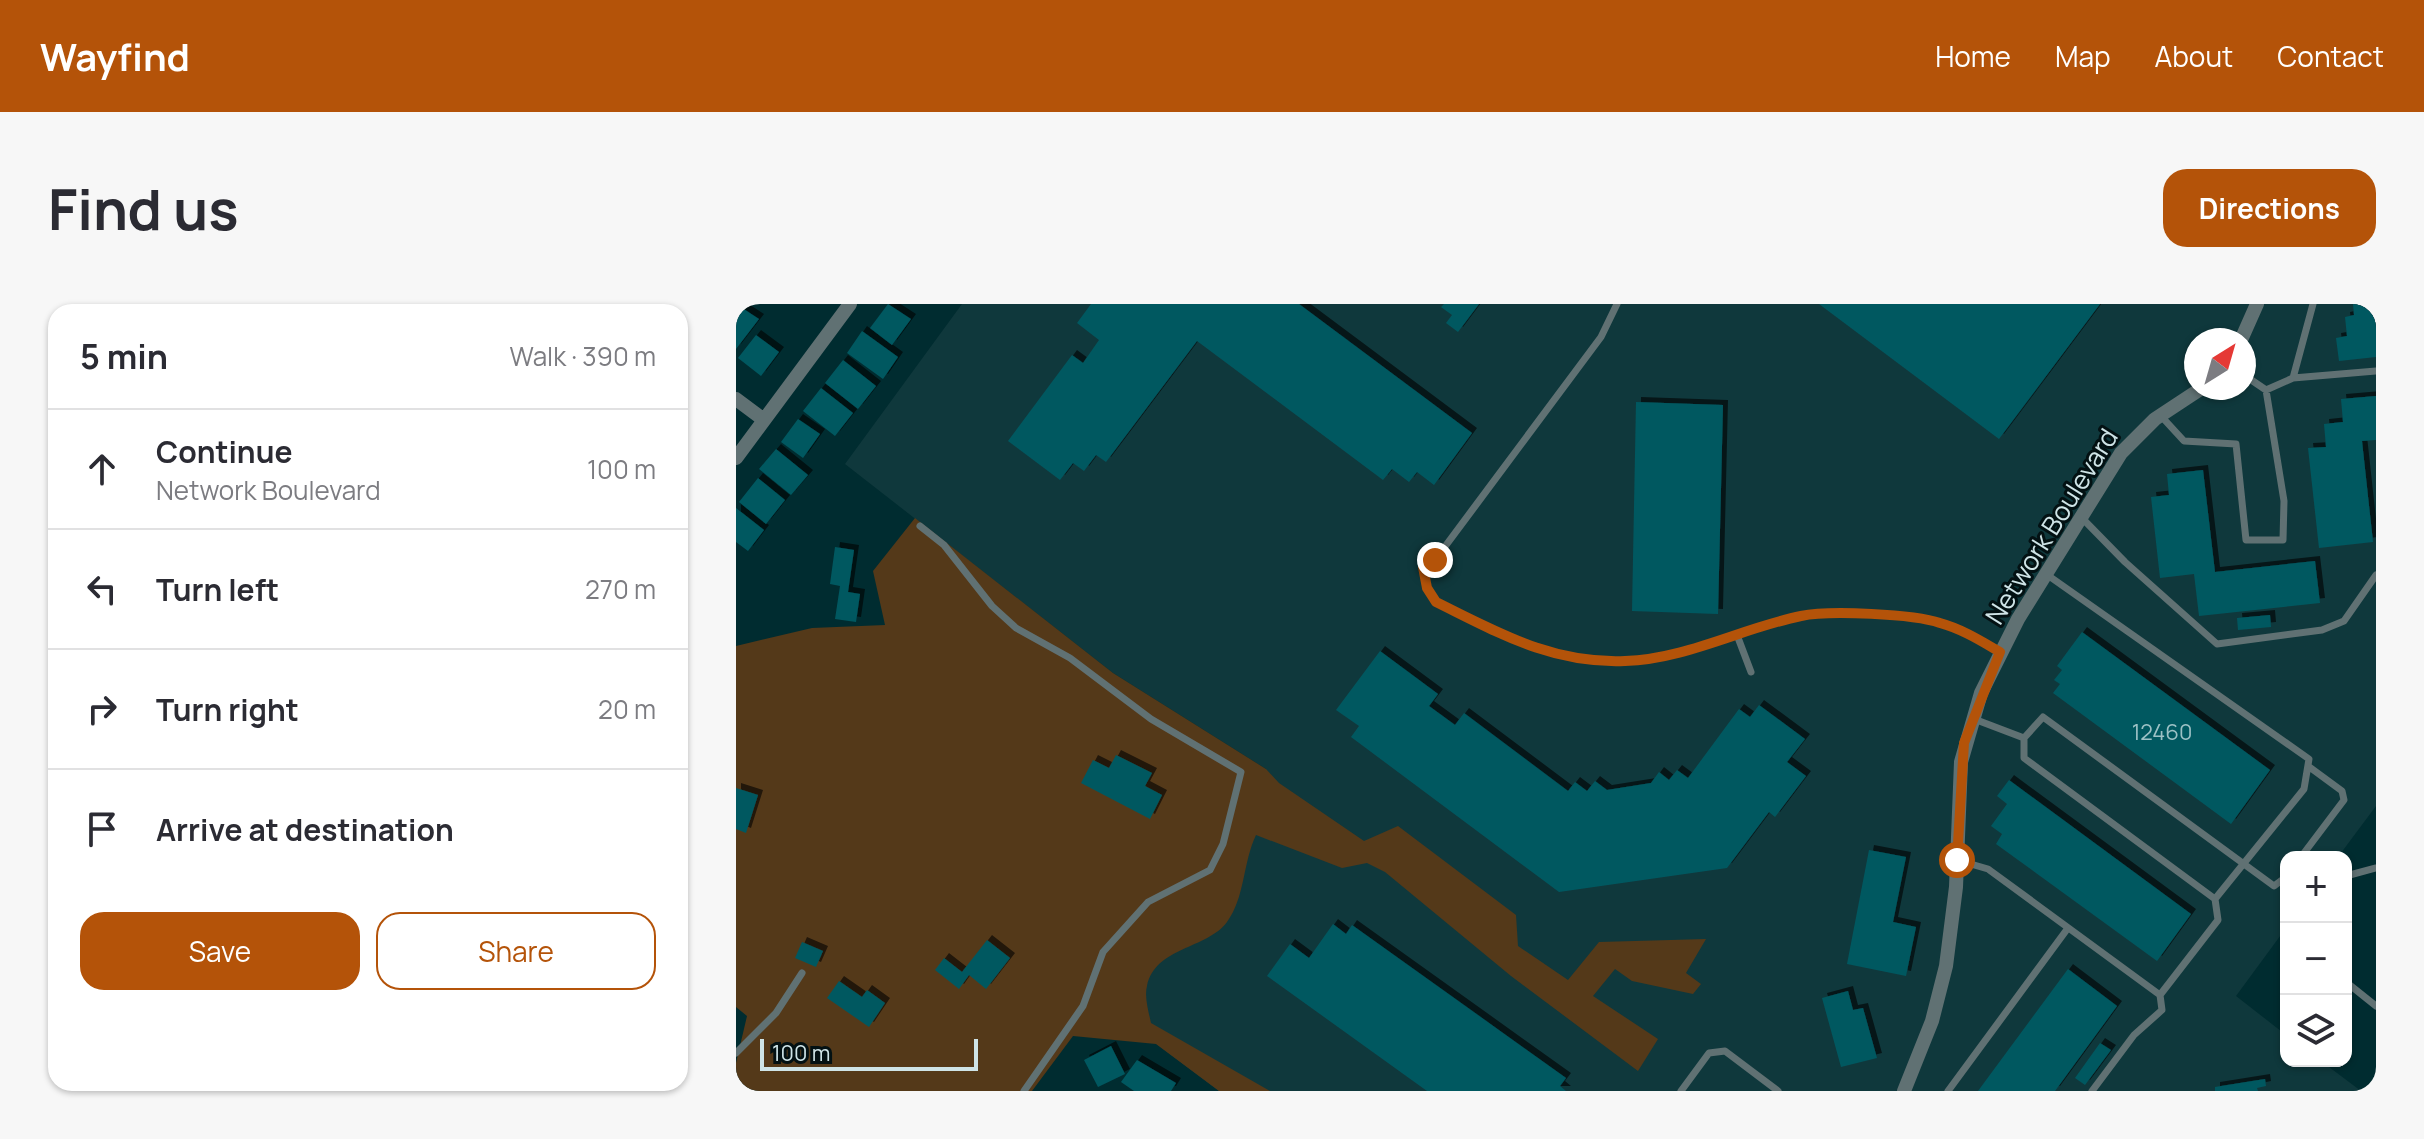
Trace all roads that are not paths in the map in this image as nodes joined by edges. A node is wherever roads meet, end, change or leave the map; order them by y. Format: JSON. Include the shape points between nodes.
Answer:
{"nodes":[{"id":1,"x":850,"y":304,"type":"edge"},
{"id":2,"x":1617,"y":304,"type":"edge"},
{"id":3,"x":2257,"y":304,"type":"edge"},
{"id":4,"x":2313,"y":304,"type":"edge"},
{"id":5,"x":2246,"y":328,"type":"edge"},
{"id":6,"x":2376,"y":371,"type":"edge"},
{"id":7,"x":2293,"y":378,"type":"junction"},
{"id":8,"x":2256,"y":383,"type":"edge"},
{"id":9,"x":2266,"y":390,"type":"junction"},
{"id":10,"x":736,"y":399,"type":"edge"},
{"id":11,"x":2184,"y":400,"type":"edge"},
{"id":12,"x":2161,"y":416,"type":"junction"},
{"id":13,"x":764,"y":420,"type":"junction"},
{"id":14,"x":736,"y":458,"type":"edge"},
{"id":15,"x":2081,"y":517,"type":"junction"},
{"id":16,"x":920,"y":526,"type":"dead end"},
{"id":17,"x":2046,"y":574,"type":"junction"},
{"id":18,"x":2376,"y":575,"type":"edge"},
{"id":19,"x":1737,"y":635,"type":"junction"},
{"id":20,"x":2000,"y":652,"type":"junction"},
{"id":21,"x":1751,"y":672,"type":"dead end"},
{"id":22,"x":1972,"y":718,"type":"junction"},
{"id":23,"x":2024,"y":738,"type":"junction"},
{"id":24,"x":2308,"y":766,"type":"junction"},
{"id":25,"x":2306,"y":851,"type":"edge"},
{"id":26,"x":1957,"y":860,"type":"junction"},
{"id":27,"x":2243,"y":864,"type":"junction"},
{"id":28,"x":2376,"y":868,"type":"edge"},
{"id":29,"x":2352,"y":874,"type":"edge"},
{"id":30,"x":2280,"y":882,"type":"edge"},
{"id":31,"x":2215,"y":899,"type":"junction"},
{"id":32,"x":2068,"y":928,"type":"junction"},
{"id":33,"x":802,"y":973,"type":"dead end"},
{"id":34,"x":2352,"y":987,"type":"edge"},
{"id":35,"x":2160,"y":995,"type":"junction"},
{"id":36,"x":2376,"y":1006,"type":"edge"},
{"id":37,"x":736,"y":1053,"type":"edge"},
{"id":38,"x":1024,"y":1091,"type":"edge"},
{"id":39,"x":1681,"y":1091,"type":"edge"},
{"id":40,"x":1778,"y":1091,"type":"edge"},
{"id":41,"x":1904,"y":1091,"type":"edge"},
{"id":42,"x":1948,"y":1091,"type":"edge"},
{"id":43,"x":2092,"y":1091,"type":"edge"}],
"edges":[{"from":1,"to":13,"type":"street"},
{"from":2,"to":19,"type":"lane","via":[[1601,337],[1435,560],[1423,567],[1427,588],[1436,602],[1536,650],[1575,659],[1662,656]]},
{"from":3,"to":5,"type":"street"},
{"from":4,"to":7,"type":"lane"},
{"from":6,"to":7,"type":"lane"},
{"from":7,"to":9,"type":"lane"},
{"from":8,"to":9,"type":"lane"},
{"from":9,"to":12,"type":"lane","via":[[2284,501],[2283,540],[2246,540],[2236,444],[2184,441]]},
{"from":10,"to":13,"type":"street"},
{"from":11,"to":12,"type":"street","name":"Network Boulevard"},
{"from":12,"to":15,"type":"street","name":"Network Boulevard","via":[[2121,453]]},
{"from":13,"to":14,"type":"street"},
{"from":15,"to":17,"type":"street","name":"Network Boulevard"},
{"from":15,"to":18,"type":"lane","via":[[2217,644],[2322,630],[2344,621]]},
{"from":16,"to":38,"type":"lane","via":[[944,545],[1016,628],[1241,772],[1223,844],[1210,870],[1148,902],[1103,952],[1083,1006]]},
{"from":17,"to":20,"type":"street","name":"Network Boulevard"},
{"from":17,"to":24,"type":"lane","via":[[2309,759]]},
{"from":19,"to":20,"type":"lane","via":[[1827,613],[1937,621]]},
{"from":19,"to":21,"type":"lane"},
{"from":20,"to":22,"type":"street","name":"Network Boulevard"},
{"from":22,"to":23,"type":"lane"},
{"from":22,"to":26,"type":"street","name":"Network Boulevard","via":[[1960,776]]},
{"from":23,"to":27,"type":"lane","via":[[2043,717]]},
{"from":23,"to":31,"type":"lane","via":[[2024,758]]},
{"from":24,"to":25,"type":"lane","via":[[2342,791],[2344,800]]},
{"from":24,"to":27,"type":"lane","via":[[2304,789]]},
{"from":26,"to":32,"type":"lane","via":[[1988,869]]},
{"from":26,"to":41,"type":"street","name":"Network Boulevard","via":[[1946,966],[1932,1021]]},
{"from":27,"to":30,"type":"lane","via":[[2274,886]]},
{"from":27,"to":31,"type":"lane"},
{"from":28,"to":29,"type":"lane"},
{"from":31,"to":35,"type":"lane","via":[[2218,920]]},
{"from":32,"to":35,"type":"lane"},
{"from":32,"to":42,"type":"lane"},
{"from":33,"to":37,"type":"lane","via":[[776,1013]]},
{"from":34,"to":36,"type":"lane"},
{"from":35,"to":43,"type":"lane","via":[[2162,1010],[2134,1035]]},
{"from":39,"to":40,"type":"lane","via":[[1709,1053],[1725,1051]]}]}
